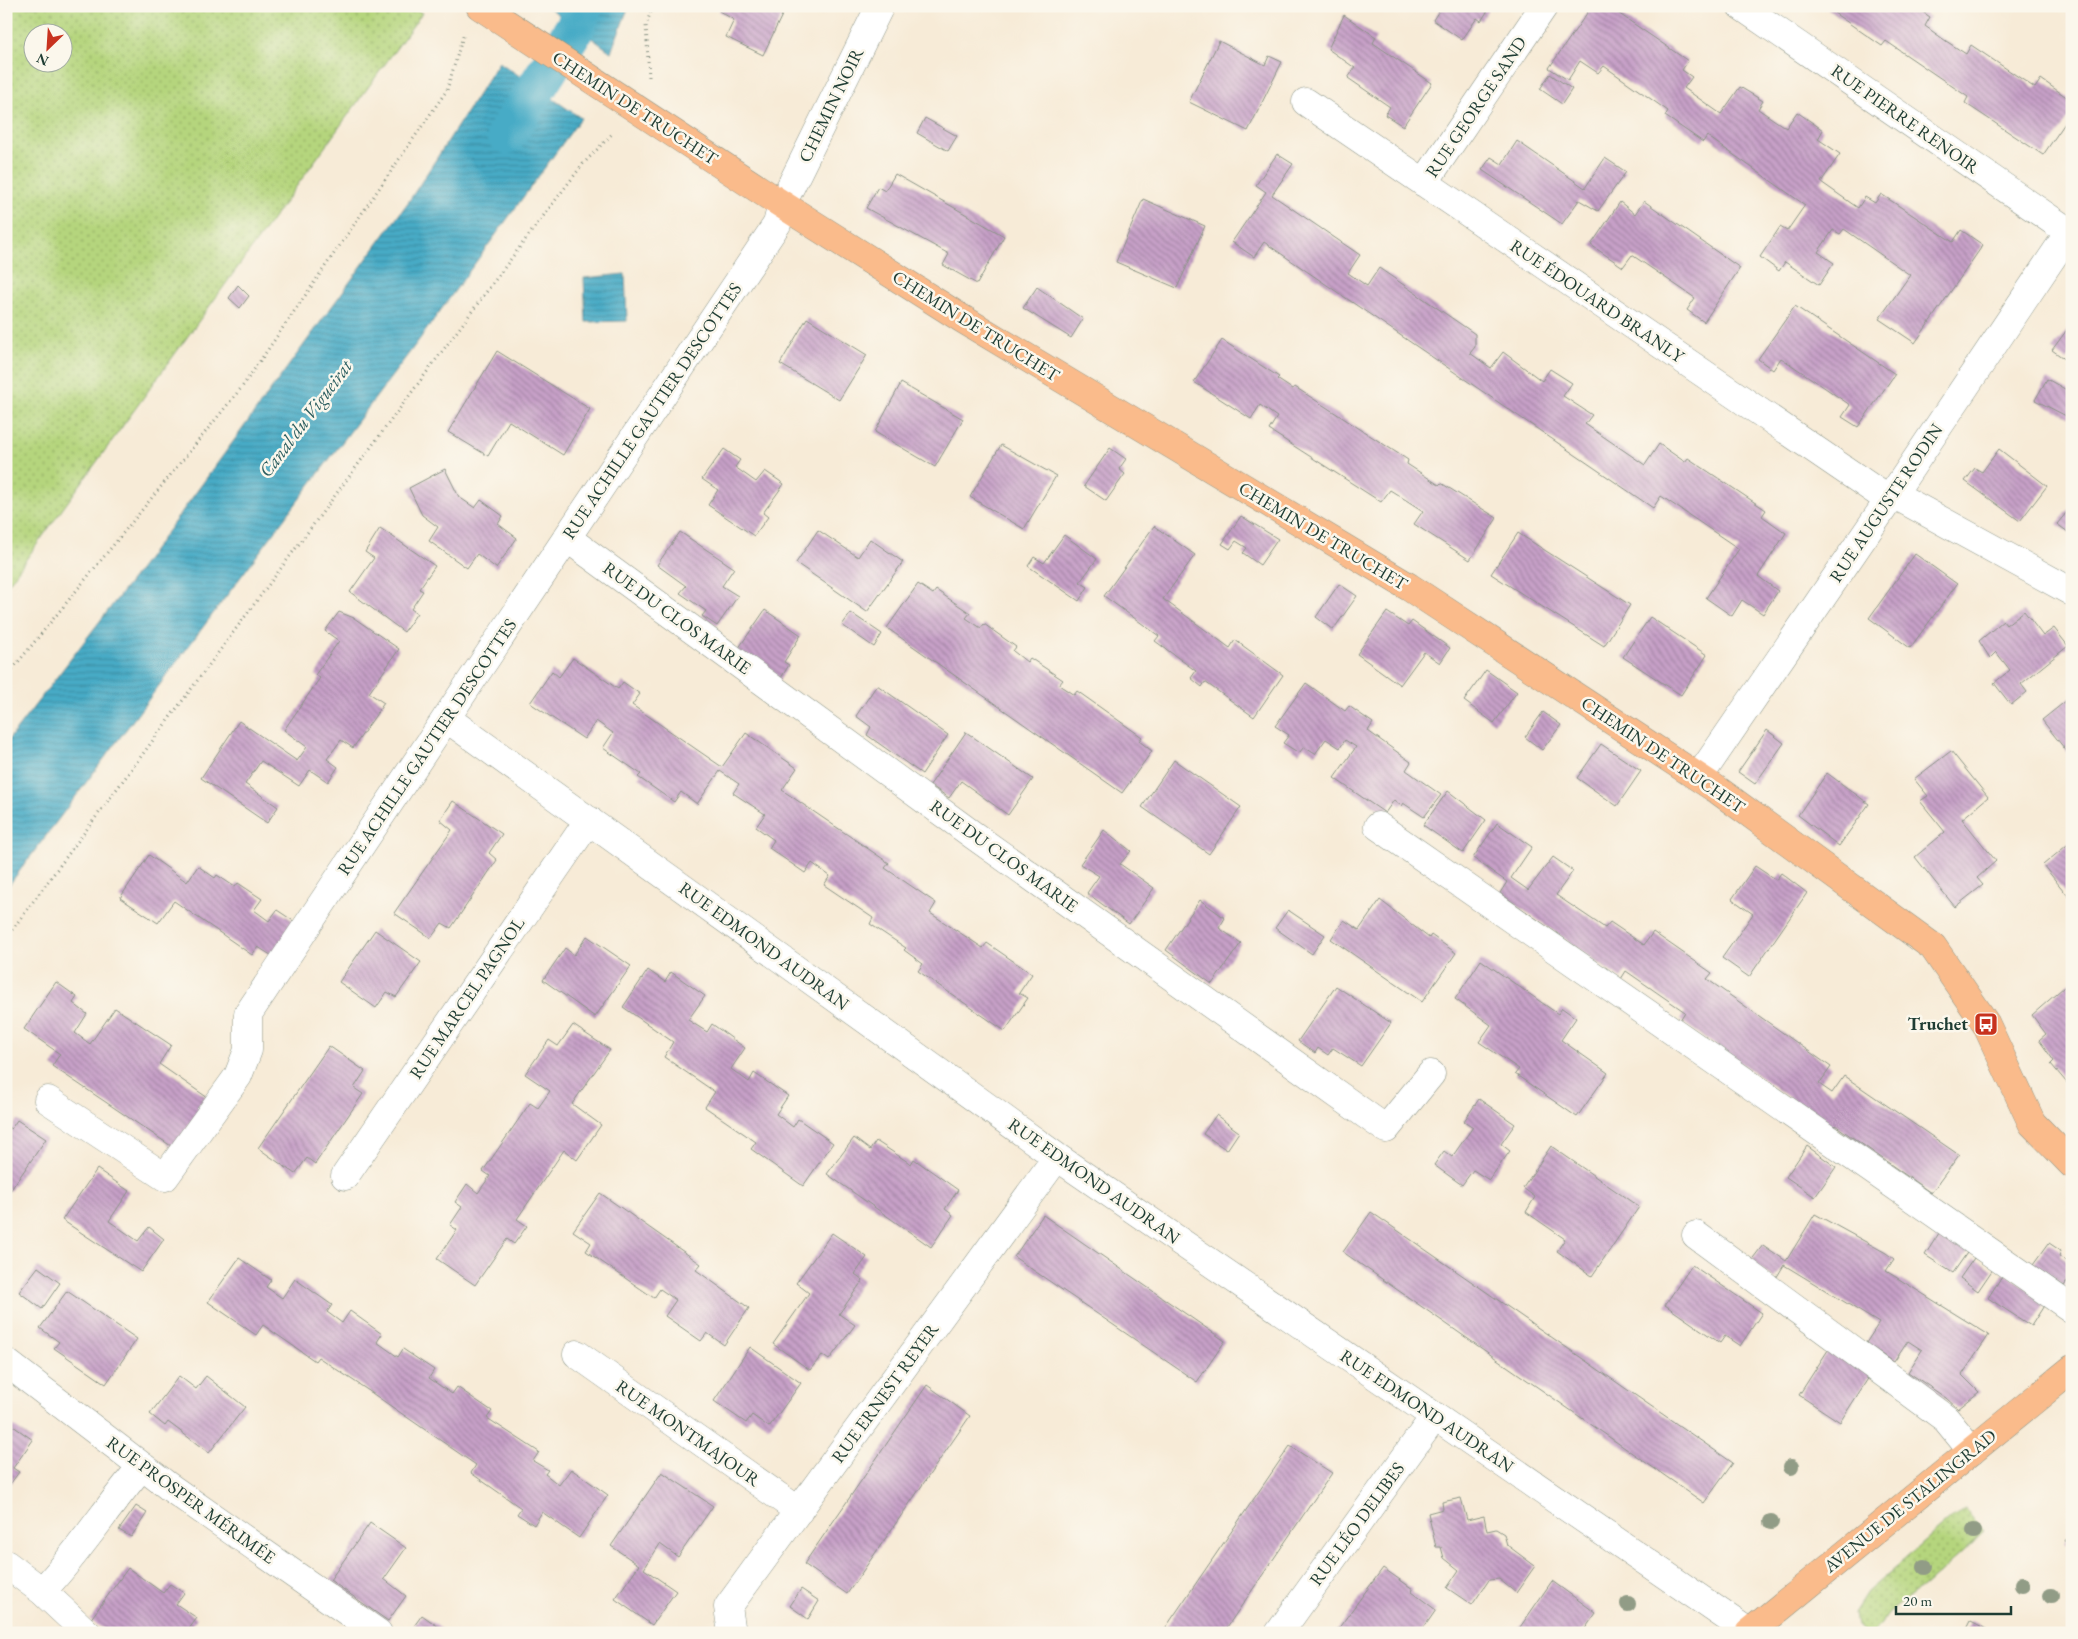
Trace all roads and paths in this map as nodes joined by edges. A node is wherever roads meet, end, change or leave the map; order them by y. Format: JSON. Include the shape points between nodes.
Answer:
{"nodes":[{"id":1,"x":653,"y":6,"type":"edge"},
{"id":2,"x":880,"y":6,"type":"edge"},
{"id":3,"x":1544,"y":6,"type":"edge"},
{"id":4,"x":1741,"y":6,"type":"edge"},
{"id":5,"x":483,"y":8,"type":"edge"},
{"id":6,"x":464,"y":31,"type":"dead end"},
{"id":7,"x":1306,"y":102,"type":"dead end"},
{"id":8,"x":634,"y":106,"type":"junction"},
{"id":9,"x":1424,"y":183,"type":"junction"},
{"id":10,"x":782,"y":204,"type":"junction"},
{"id":11,"x":2070,"y":230,"type":"edge"},
{"id":12,"x":1891,"y":497,"type":"junction"},
{"id":13,"x":567,"y":538,"type":"junction"},
{"id":14,"x":2072,"y":592,"type":"edge"},
{"id":15,"x":6,"y":677,"type":"edge"},
{"id":16,"x":446,"y":718,"type":"junction"},
{"id":17,"x":1699,"y":777,"type":"junction"},
{"id":18,"x":589,"y":820,"type":"junction"},
{"id":19,"x":1378,"y":826,"type":"dead end"},
{"id":20,"x":6,"y":938,"type":"edge"},
{"id":21,"x":1431,"y":1074,"type":"dead end"},
{"id":22,"x":48,"y":1100,"type":"dead end"},
{"id":23,"x":1057,"y":1157,"type":"junction"},
{"id":24,"x":2072,"y":1164,"type":"edge"},
{"id":25,"x":346,"y":1176,"type":"dead end"},
{"id":26,"x":1696,"y":1235,"type":"dead end"},
{"id":27,"x":2072,"y":1309,"type":"edge"},
{"id":28,"x":577,"y":1354,"type":"dead end"},
{"id":29,"x":6,"y":1362,"type":"edge"},
{"id":30,"x":2072,"y":1369,"type":"edge"},
{"id":31,"x":1435,"y":1416,"type":"junction"},
{"id":32,"x":1972,"y":1451,"type":"junction"},
{"id":33,"x":142,"y":1466,"type":"junction"},
{"id":34,"x":798,"y":1511,"type":"junction"},
{"id":35,"x":6,"y":1564,"type":"edge"},
{"id":36,"x":42,"y":1591,"type":"junction"},
{"id":37,"x":87,"y":1633,"type":"edge"},
{"id":38,"x":378,"y":1633,"type":"edge"},
{"id":39,"x":732,"y":1633,"type":"edge"},
{"id":40,"x":1279,"y":1633,"type":"edge"},
{"id":41,"x":1749,"y":1633,"type":"edge"}],
"edges":[{"from":1,"to":8,"type":"path","via":[[646,25],[645,44],[650,86]]},
{"from":2,"to":10,"type":"street","name":"CHEMIN NOIR"},
{"from":3,"to":9,"type":"street","name":"RUE GEORGE SAND"},
{"from":4,"to":11,"type":"street","name":"RUE PIERRE RENOIR"},
{"from":5,"to":8,"type":"main road","name":"CHEMIN DE TRUCHET"},
{"from":6,"to":15,"type":"path","via":[[447,90],[242,387]]},
{"from":7,"to":9,"type":"street","name":"RUE ÉDOUARD BRANLY"},
{"from":8,"to":10,"type":"main road","name":"CHEMIN DE TRUCHET"},
{"from":8,"to":20,"type":"path","via":[[583,164],[525,240]]},
{"from":9,"to":12,"type":"street","name":"RUE ÉDOUARD BRANLY"},
{"from":10,"to":13,"type":"street","name":"RUE ACHILLE GAUTIER DESCOTTES","via":[[777,224]]},
{"from":10,"to":17,"type":"main road","name":"CHEMIN DE TRUCHET","via":[[960,318],[1409,587]]},
{"from":11,"to":12,"type":"street","name":"RUE AUGUSTE RODIN"},
{"from":12,"to":14,"type":"street","name":"RUE ÉDOUARD BRANLY"},
{"from":12,"to":17,"type":"street","name":"RUE AUGUSTE RODIN"},
{"from":13,"to":16,"type":"street","name":"RUE ACHILLE GAUTIER DESCOTTES"},
{"from":13,"to":21,"type":"street","name":"RUE DU CLOS MARIE","via":[[973,835],[1386,1130]]},
{"from":16,"to":18,"type":"street","name":"RUE EDMOND AUDRAN"},
{"from":16,"to":22,"type":"street","name":"RUE ACHILLE GAUTIER DESCOTTES","via":[[248,1014],[248,1050],[238,1076],[165,1177]]},
{"from":17,"to":24,"type":"main road","name":"CHEMIN DE TRUCHET","via":[[1933,947],[1986,1024],[2032,1123]]},
{"from":18,"to":23,"type":"street","name":"RUE EDMOND AUDRAN"},
{"from":18,"to":25,"type":"street","name":"RUE MARCEL PAGNOL"},
{"from":19,"to":27,"type":"street"},
{"from":23,"to":31,"type":"street","name":"RUE EDMOND AUDRAN"},
{"from":23,"to":34,"type":"street","name":"RUE ERNEST REYER"},
{"from":26,"to":32,"type":"street","via":[[1946,1419]]},
{"from":28,"to":34,"type":"street","name":"RUE MONTMAJOUR"},
{"from":29,"to":33,"type":"street","name":"RUE PROSPER MÉRIMÉE"},
{"from":30,"to":32,"type":"main road","name":"AVENUE DE STALINGRAD"},
{"from":31,"to":40,"type":"street","name":"RUE LÉO DELIBES"},
{"from":31,"to":41,"type":"street","name":"RUE EDMOND AUDRAN"},
{"from":32,"to":41,"type":"main road","name":"AVENUE DE STALINGRAD"},
{"from":33,"to":36,"type":"street","via":[[108,1505],[64,1568]]},
{"from":33,"to":38,"type":"street","name":"RUE PROSPER MÉRIMÉE"},
{"from":34,"to":39,"type":"street","name":"RUE ERNEST REYER","via":[[728,1607]]},
{"from":35,"to":36,"type":"street"},
{"from":36,"to":37,"type":"street"}]}
